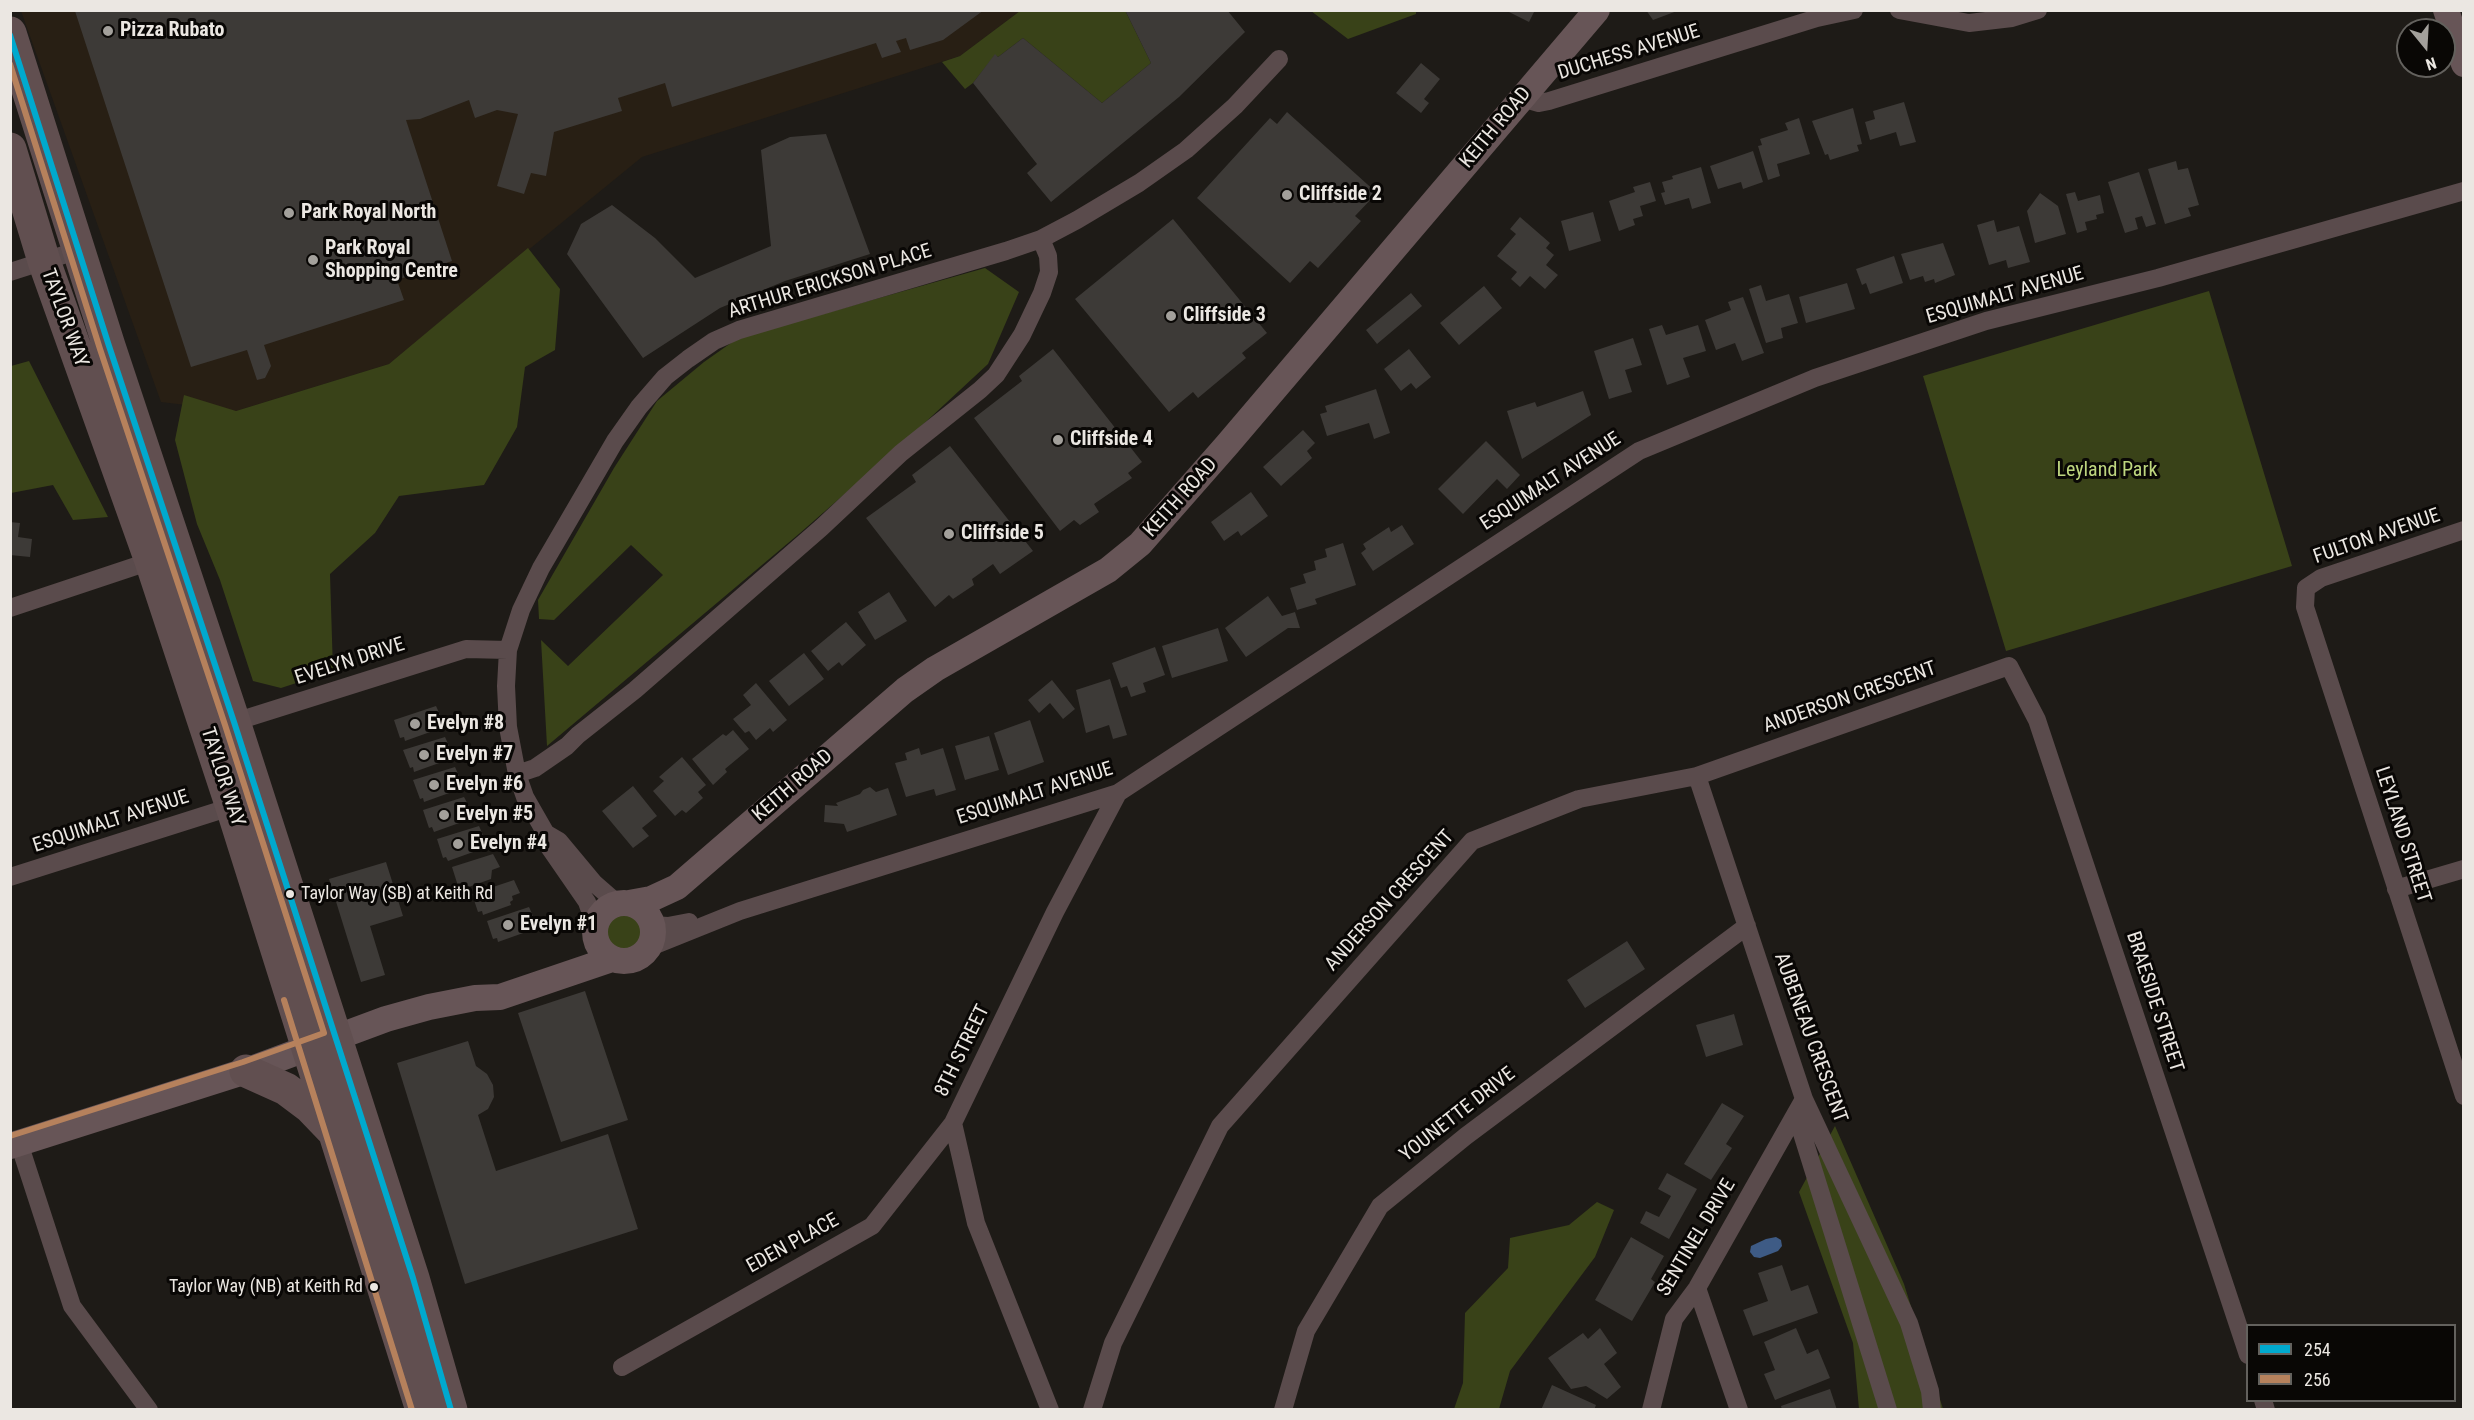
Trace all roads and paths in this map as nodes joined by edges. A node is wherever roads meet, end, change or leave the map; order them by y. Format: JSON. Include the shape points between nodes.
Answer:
{"nodes":[{"id":1,"x":1597,"y":10,"type":"edge"},
{"id":2,"x":1854,"y":10,"type":"edge"},
{"id":3,"x":1899,"y":10,"type":"edge"},
{"id":4,"x":2038,"y":10,"type":"edge"},
{"id":5,"x":2446,"y":10,"type":"edge"},
{"id":6,"x":10,"y":33,"type":"edge"},
{"id":7,"x":1279,"y":59,"type":"dead end"},
{"id":8,"x":2463,"y":64,"type":"edge"},
{"id":9,"x":1522,"y":98,"type":"junction"},
{"id":10,"x":10,"y":149,"type":"edge"},
{"id":11,"x":2463,"y":191,"type":"edge"},
{"id":12,"x":1041,"y":239,"type":"junction"},
{"id":13,"x":79,"y":250,"type":"junction"},
{"id":14,"x":44,"y":261,"type":"junction"},
{"id":15,"x":10,"y":272,"type":"edge"},
{"id":16,"x":2463,"y":530,"type":"edge"},
{"id":17,"x":165,"y":557,"type":"junction"},
{"id":18,"x":2306,"y":588,"type":"joint"},
{"id":19,"x":10,"y":608,"type":"edge"},
{"id":20,"x":508,"y":650,"type":"junction"},
{"id":21,"x":2009,"y":666,"type":"joint"},
{"id":22,"x":221,"y":727,"type":"junction"},
{"id":23,"x":517,"y":774,"type":"junction"},
{"id":24,"x":1696,"y":776,"type":"junction"},
{"id":25,"x":1118,"y":793,"type":"junction"},
{"id":26,"x":245,"y":802,"type":"junction"},
{"id":27,"x":545,"y":832,"type":"junction"},
{"id":28,"x":2463,"y":869,"type":"edge"},
{"id":29,"x":10,"y":877,"type":"edge"},
{"id":30,"x":676,"y":887,"type":"junction"},
{"id":31,"x":2396,"y":889,"type":"junction"},
{"id":32,"x":624,"y":903,"type":"junction"},
{"id":33,"x":1748,"y":926,"type":"junction"},
{"id":34,"x":595,"y":931,"type":"junction"},
{"id":35,"x":651,"y":933,"type":"junction"},
{"id":36,"x":612,"y":959,"type":"junction"},
{"id":37,"x":475,"y":998,"type":"junction"},
{"id":38,"x":322,"y":1043,"type":"junction"},
{"id":39,"x":246,"y":1071,"type":"junction"},
{"id":40,"x":2463,"y":1096,"type":"edge"},
{"id":41,"x":1800,"y":1107,"type":"junction"},
{"id":42,"x":953,"y":1123,"type":"junction"},
{"id":43,"x":335,"y":1133,"type":"junction"},
{"id":44,"x":15,"y":1144,"type":"edge"},
{"id":45,"x":1697,"y":1288,"type":"junction"},
{"id":46,"x":2246,"y":1352,"type":"edge"},
{"id":47,"x":622,"y":1367,"type":"dead end"},
{"id":48,"x":149,"y":1410,"type":"edge"},
{"id":49,"x":422,"y":1410,"type":"edge"},
{"id":50,"x":451,"y":1410,"type":"edge"},
{"id":51,"x":1050,"y":1410,"type":"edge"},
{"id":52,"x":1092,"y":1410,"type":"edge"},
{"id":53,"x":1283,"y":1410,"type":"edge"},
{"id":54,"x":1651,"y":1410,"type":"edge"},
{"id":55,"x":1739,"y":1410,"type":"edge"},
{"id":56,"x":1888,"y":1410,"type":"edge"},
{"id":57,"x":1932,"y":1410,"type":"edge"}],
"edges":[{"from":1,"to":9,"type":"street","name":"KEITH ROAD"},
{"from":2,"to":9,"type":"street","name":"DUCHESS AVENUE","via":[[1549,101],[1539,103]]},
{"from":3,"to":4,"type":"street","via":[[1969,23],[2012,18]]},
{"from":5,"to":8,"type":"street"},
{"from":6,"to":13,"type":"highway","name":"TAYLOR WAY"},
{"from":7,"to":12,"type":"street","name":"ARTHUR ERICKSON PLACE","via":[[1186,150],[1139,183]]},
{"from":9,"to":30,"type":"street","name":"KEITH ROAD","via":[[1140,544],[1108,570],[905,690]]},
{"from":10,"to":14,"type":"highway","name":"TAYLOR WAY"},
{"from":11,"to":25,"type":"street","name":"ESQUIMALT AVENUE","via":[[2158,278],[1986,321],[1815,378],[1639,451]]},
{"from":12,"to":20,"type":"street","name":"ARTHUR ERICKSON PLACE","via":[[739,330],[714,341],[680,365],[652,391],[615,441],[541,568]]},
{"from":12,"to":23,"type":"street","via":[[1049,272],[1022,335],[996,375],[901,453],[635,690],[567,746],[535,768]]},
{"from":13,"to":14,"type":"street"},
{"from":13,"to":17,"type":"highway","name":"TAYLOR WAY"},
{"from":14,"to":15,"type":"street"},
{"from":14,"to":17,"type":"highway","name":"TAYLOR WAY"},
{"from":16,"to":18,"type":"street","name":"FULTON AVENUE","via":[[2321,578]]},
{"from":17,"to":19,"type":"street"},
{"from":17,"to":22,"type":"highway","name":"TAYLOR WAY"},
{"from":18,"to":31,"type":"street","name":"LEYLAND STREET","via":[[2305,608]]},
{"from":20,"to":22,"type":"street","name":"EVELYN DRIVE","via":[[466,649]]},
{"from":20,"to":23,"type":"street","name":"ARTHUR ERICKSON PLACE","via":[[508,727]]},
{"from":21,"to":24,"type":"street","name":"ANDERSON CRESCENT"},
{"from":21,"to":46,"type":"street","name":"BRAESIDE STREET","via":[[2037,720]]},
{"from":22,"to":26,"type":"highway","name":"TAYLOR WAY"},
{"from":23,"to":27,"type":"street","name":"ARTHUR ERICKSON PLACE","via":[[529,807]]},
{"from":24,"to":33,"type":"street","name":"AUBENEAU CRESCENT"},
{"from":24,"to":52,"type":"street","name":"ANDERSON CRESCENT","via":[[1579,799],[1472,841],[1220,1126],[1113,1342]]},
{"from":25,"to":35,"type":"street","name":"ESQUIMALT AVENUE","via":[[715,920]]},
{"from":25,"to":42,"type":"street","name":"8TH STREET","via":[[1055,912]]},
{"from":26,"to":29,"type":"street","name":"ESQUIMALT AVENUE"},
{"from":26,"to":38,"type":"highway","name":"TAYLOR WAY"},
{"from":27,"to":32,"type":"street","name":"ARTHUR ERICKSON PLACE","via":[[559,841],[594,883]]},
{"from":27,"to":34,"type":"street","name":"ARTHUR ERICKSON PLACE","via":[[549,847],[587,902]]},
{"from":28,"to":31,"type":"street"},
{"from":30,"to":32,"type":"street","name":"KEITH ROAD","via":[[651,899]]},
{"from":30,"to":35,"type":"street","name":"KEITH ROAD"},
{"from":31,"to":40,"type":"street","name":"LEYLAND STREET"},
{"from":32,"to":34,"type":"street","via":[[604,911]]},
{"from":32,"to":35,"type":"street","via":[[644,911]]},
{"from":33,"to":41,"type":"street","name":"AUBENEAU CRESCENT"},
{"from":33,"to":53,"type":"street","name":"YOUNETTE DRIVE","via":[[1466,1136],[1380,1206],[1306,1331]]},
{"from":34,"to":36,"type":"street","via":[[604,954]]},
{"from":34,"to":37,"type":"street","via":[[587,947],[571,956],[495,983]]},
{"from":35,"to":36,"type":"street","via":[[632,960]]},
{"from":36,"to":37,"type":"street","via":[[500,997]]},
{"from":37,"to":38,"type":"street","via":[[429,1006]]},
{"from":38,"to":39,"type":"street"},
{"from":38,"to":43,"type":"highway","name":"TAYLOR WAY"},
{"from":38,"to":50,"type":"highway","name":"TAYLOR WAY","via":[[413,1278]]},
{"from":39,"to":43,"type":"highway","via":[[286,1089]]},
{"from":39,"to":44,"type":"street"},
{"from":41,"to":45,"type":"street","name":"SENTINEL DRIVE"},
{"from":41,"to":56,"type":"street","name":"AUBENEAU CRESCENT"},
{"from":41,"to":57,"type":"street","name":"AUBENEAU CRESCENT","via":[[1909,1323]]},
{"from":42,"to":47,"type":"street","name":"EDEN PLACE","via":[[872,1226]]},
{"from":42,"to":51,"type":"street","name":"8TH STREET","via":[[976,1223]]},
{"from":43,"to":49,"type":"highway","name":"TAYLOR WAY"},
{"from":44,"to":48,"type":"street","via":[[72,1306]]},
{"from":45,"to":54,"type":"street","name":"SENTINEL DRIVE","via":[[1674,1319]]},
{"from":45,"to":55,"type":"street"}]}
